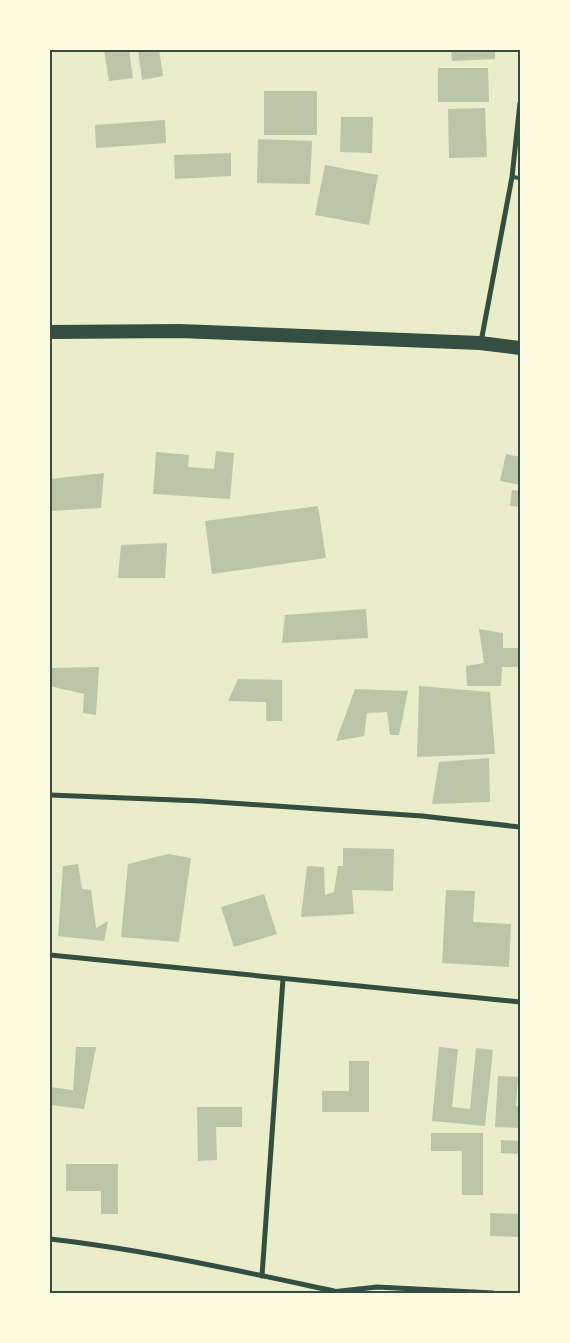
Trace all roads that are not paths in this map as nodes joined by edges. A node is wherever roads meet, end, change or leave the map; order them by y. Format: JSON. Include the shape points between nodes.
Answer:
{"nodes":[{"id":1,"x":520,"y":103,"type":"edge"},
{"id":2,"x":512,"y":177,"type":"junction"},
{"id":3,"x":520,"y":178,"type":"edge"},
{"id":4,"x":50,"y":332,"type":"edge"},
{"id":5,"x":480,"y":342,"type":"junction"},
{"id":6,"x":520,"y":348,"type":"edge"},
{"id":7,"x":50,"y":795,"type":"edge"},
{"id":8,"x":520,"y":826,"type":"edge"},
{"id":9,"x":50,"y":956,"type":"edge"},
{"id":10,"x":283,"y":979,"type":"junction"},
{"id":11,"x":520,"y":1002,"type":"edge"},
{"id":12,"x":50,"y":1239,"type":"edge"},
{"id":13,"x":262,"y":1276,"type":"junction"},
{"id":14,"x":331,"y":1292,"type":"edge"},
{"id":15,"x":493,"y":1293,"type":"edge"}],
"edges":[{"from":1,"to":2,"type":"street"},
{"from":2,"to":3,"type":"lane"},
{"from":2,"to":5,"type":"street"},
{"from":4,"to":5,"type":"highway","via":[[180,331]]},
{"from":5,"to":6,"type":"highway"},
{"from":7,"to":8,"type":"street","via":[[201,801]]},
{"from":9,"to":10,"type":"street"},
{"from":10,"to":11,"type":"street"},
{"from":10,"to":13,"type":"street"},
{"from":12,"to":13,"type":"street"},
{"from":13,"to":14,"type":"street"},
{"from":14,"to":15,"type":"street","via":[[377,1287]]}]}
